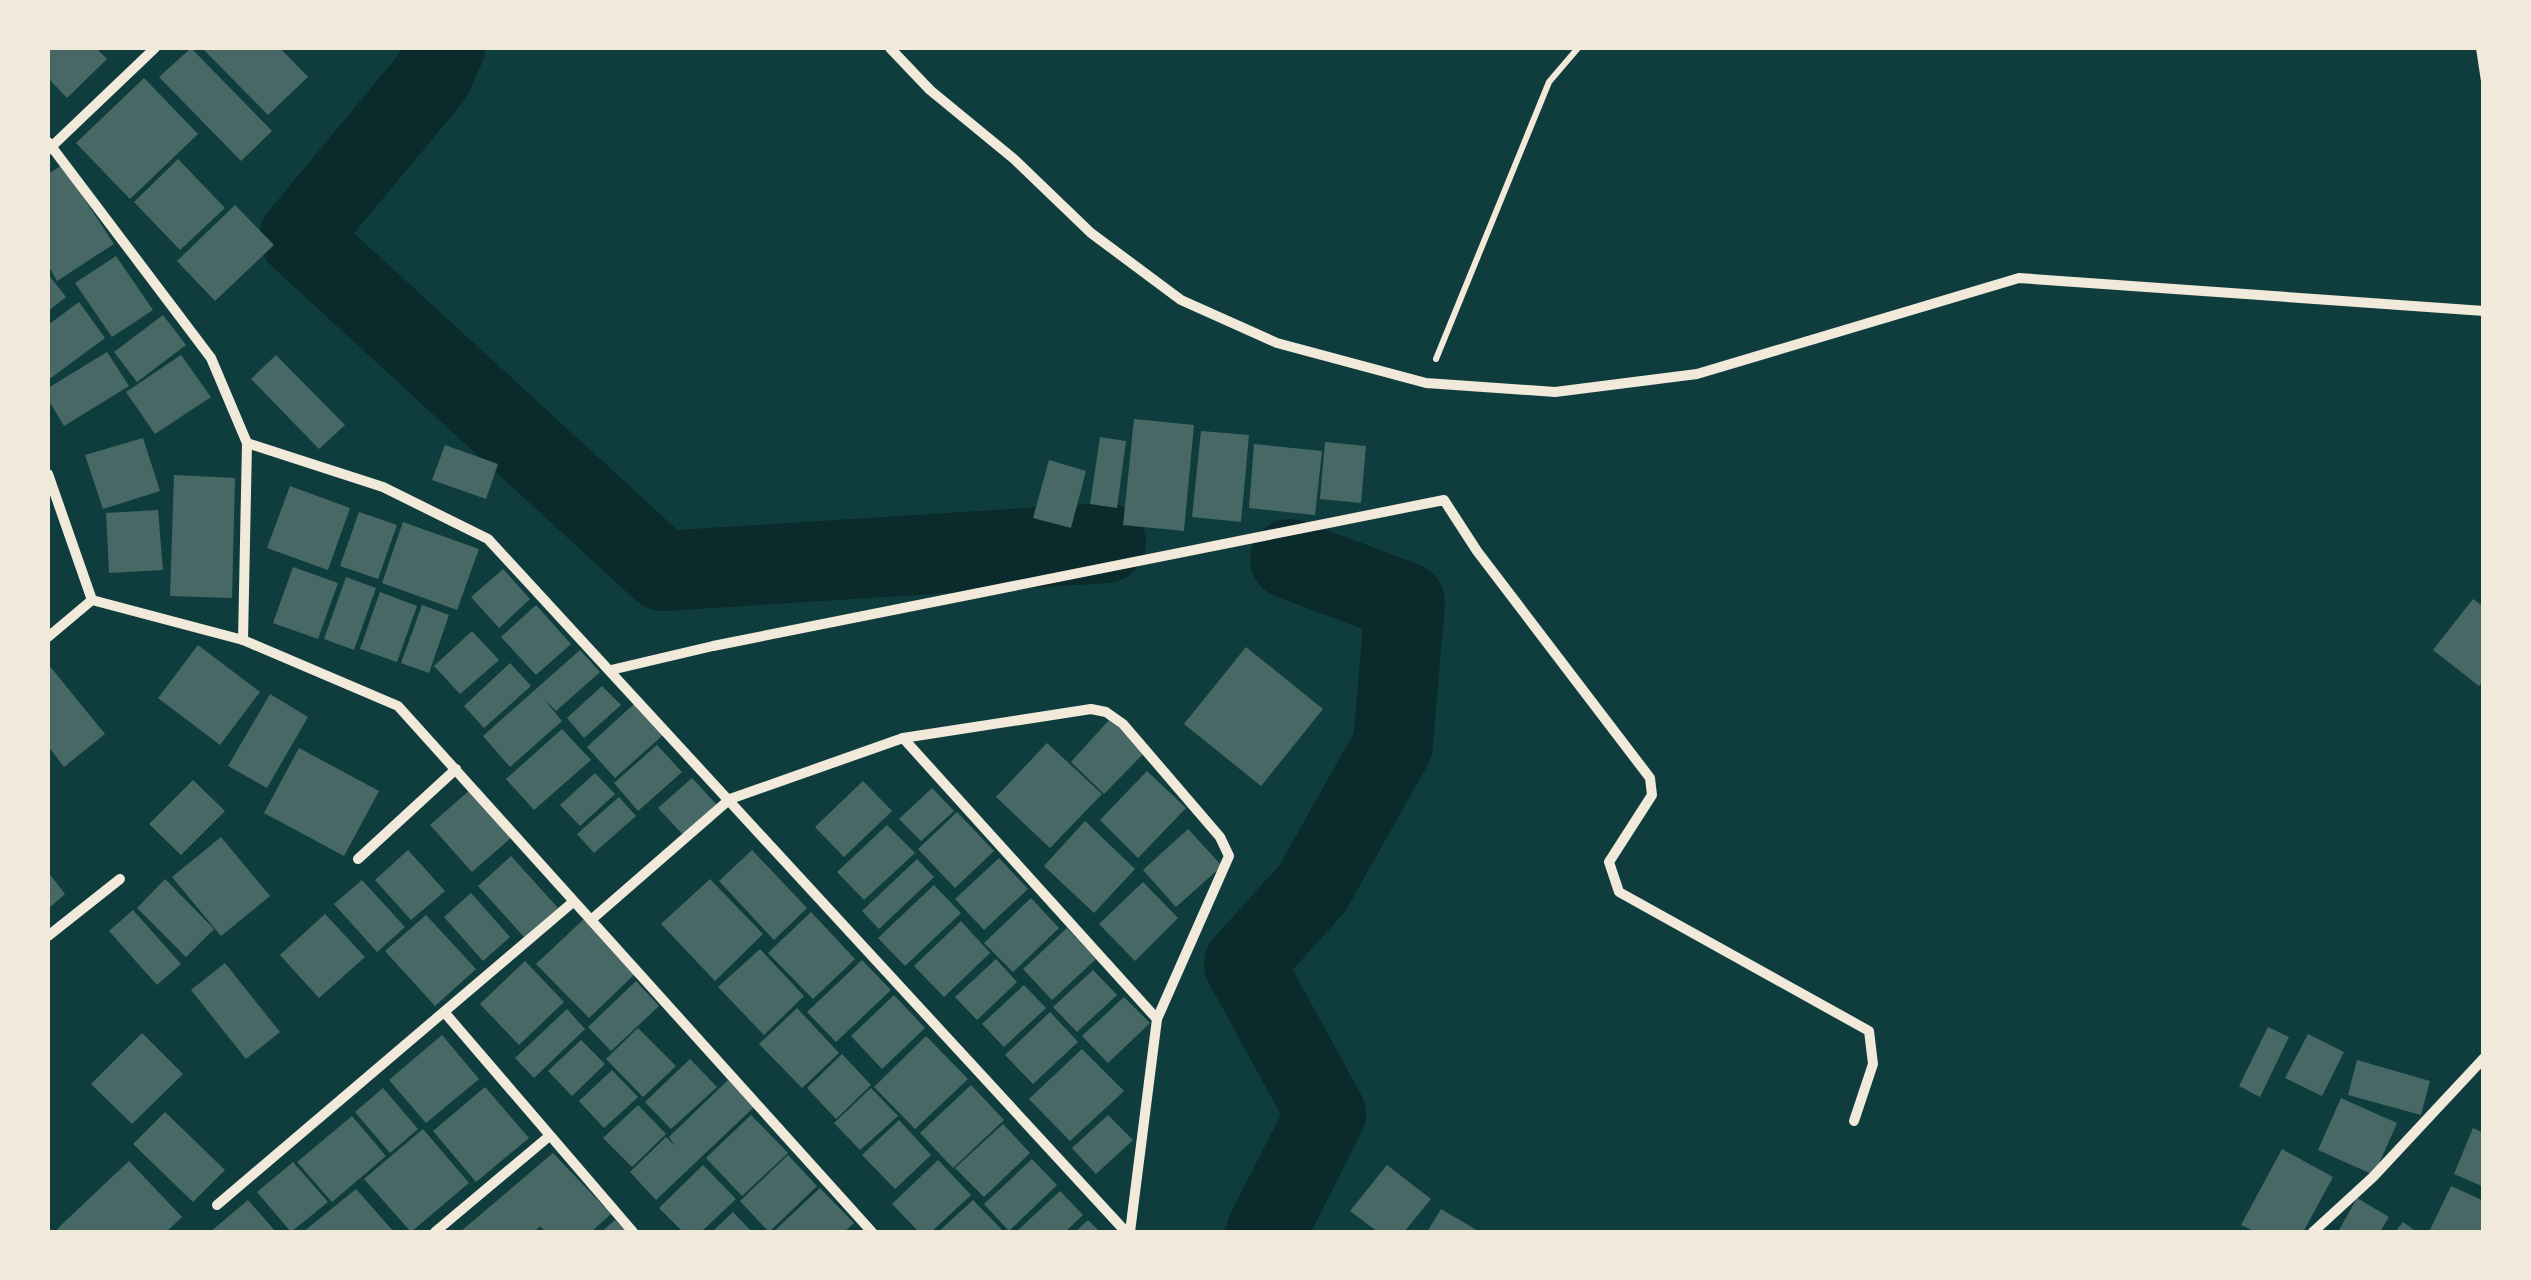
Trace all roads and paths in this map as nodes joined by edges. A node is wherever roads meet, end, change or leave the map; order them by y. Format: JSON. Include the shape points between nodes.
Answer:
{"nodes":[{"id":1,"x":155,"y":48,"type":"edge"},
{"id":2,"x":890,"y":48,"type":"edge"},
{"id":3,"x":1578,"y":48,"type":"edge"},
{"id":4,"x":2480,"y":48,"type":"edge"},
{"id":5,"x":2484,"y":82,"type":"edge"},
{"id":6,"x":49,"y":147,"type":"edge"},
{"id":7,"x":2484,"y":310,"type":"edge"},
{"id":8,"x":1426,"y":384,"type":"junction"},
{"id":9,"x":247,"y":443,"type":"junction"},
{"id":10,"x":48,"y":474,"type":"edge"},
{"id":11,"x":92,"y":600,"type":"junction"},
{"id":12,"x":48,"y":638,"type":"edge"},
{"id":13,"x":243,"y":640,"type":"junction"},
{"id":14,"x":611,"y":670,"type":"junction"},
{"id":15,"x":903,"y":738,"type":"junction"},
{"id":16,"x":456,"y":769,"type":"junction"},
{"id":17,"x":730,"y":800,"type":"junction"},
{"id":18,"x":358,"y":858,"type":"dead end"},
{"id":19,"x":120,"y":879,"type":"dead end"},
{"id":20,"x":573,"y":902,"type":"junction"},
{"id":21,"x":591,"y":920,"type":"junction"},
{"id":22,"x":48,"y":936,"type":"edge"},
{"id":23,"x":444,"y":1013,"type":"junction"},
{"id":24,"x":1158,"y":1019,"type":"junction"},
{"id":25,"x":2484,"y":1058,"type":"edge"},
{"id":26,"x":1854,"y":1121,"type":"dead end"},
{"id":27,"x":548,"y":1138,"type":"junction"},
{"id":28,"x":217,"y":1205,"type":"dead end"},
{"id":29,"x":436,"y":1232,"type":"edge"},
{"id":30,"x":633,"y":1232,"type":"edge"},
{"id":31,"x":872,"y":1232,"type":"edge"},
{"id":32,"x":1128,"y":1232,"type":"edge"},
{"id":33,"x":2313,"y":1232,"type":"edge"}],
"edges":[{"from":1,"to":6,"type":"street"},
{"from":2,"to":8,"type":"street","via":[[1090,234],[1181,300],[1277,343]]},
{"from":3,"to":8,"type":"path","via":[[1549,82]]},
{"from":4,"to":5,"type":"path"},
{"from":6,"to":9,"type":"street","via":[[211,358]]},
{"from":7,"to":8,"type":"street","via":[[2019,278],[1697,374],[1555,392]]},
{"from":9,"to":13,"type":"street"},
{"from":9,"to":14,"type":"street","via":[[383,487],[488,539]]},
{"from":10,"to":11,"type":"street"},
{"from":11,"to":12,"type":"street"},
{"from":11,"to":13,"type":"street"},
{"from":13,"to":16,"type":"street","via":[[398,706]]},
{"from":14,"to":17,"type":"street"},
{"from":14,"to":26,"type":"street","via":[[1444,500],[1650,778],[1652,795],[1609,862],[1619,892],[1869,1031],[1873,1064]]},
{"from":15,"to":17,"type":"street"},
{"from":15,"to":24,"type":"street"},
{"from":15,"to":24,"type":"street","via":[[1091,709],[1123,724],[1229,856]]},
{"from":16,"to":18,"type":"street"},
{"from":16,"to":20,"type":"street"},
{"from":17,"to":21,"type":"street"},
{"from":17,"to":32,"type":"street"},
{"from":19,"to":22,"type":"street"},
{"from":20,"to":21,"type":"street"},
{"from":20,"to":23,"type":"street"},
{"from":21,"to":31,"type":"street"},
{"from":23,"to":27,"type":"street"},
{"from":23,"to":28,"type":"street"},
{"from":24,"to":32,"type":"street"},
{"from":25,"to":33,"type":"street"},
{"from":27,"to":29,"type":"street"},
{"from":27,"to":30,"type":"street"}]}
